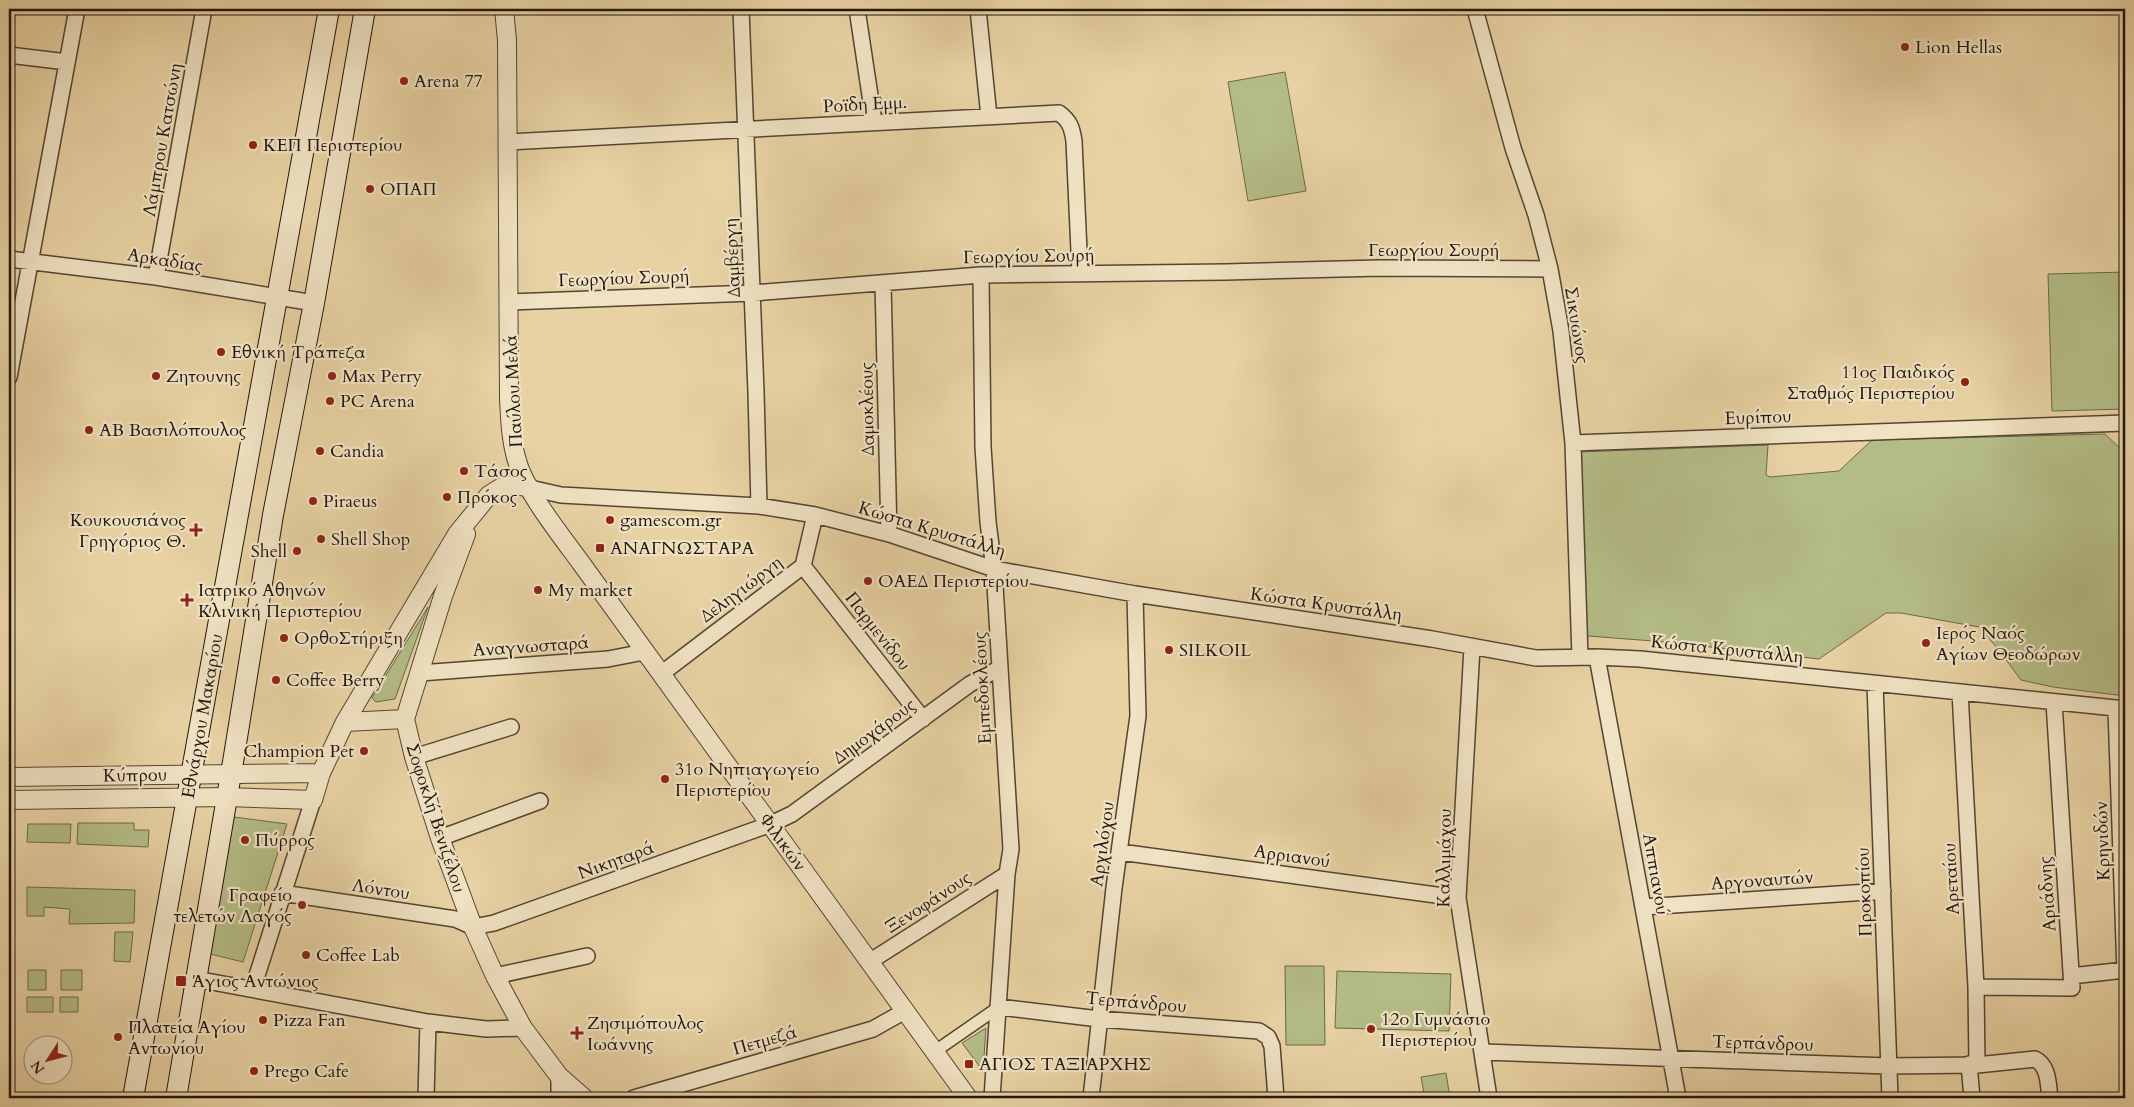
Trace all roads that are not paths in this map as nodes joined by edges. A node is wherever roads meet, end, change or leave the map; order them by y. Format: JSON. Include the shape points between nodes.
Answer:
{"nodes":[{"id":1,"x":77,"y":9,"type":"edge"},
{"id":2,"x":204,"y":9,"type":"edge"},
{"id":3,"x":329,"y":9,"type":"edge"},
{"id":4,"x":365,"y":9,"type":"edge"},
{"id":5,"x":504,"y":9,"type":"edge"},
{"id":6,"x":741,"y":9,"type":"edge"},
{"id":7,"x":857,"y":9,"type":"edge"},
{"id":8,"x":978,"y":9,"type":"edge"},
{"id":9,"x":1474,"y":9,"type":"edge"},
{"id":10,"x":9,"y":55,"type":"edge"},
{"id":11,"x":66,"y":62,"type":"junction"},
{"id":12,"x":989,"y":117,"type":"junction"},
{"id":13,"x":874,"y":122,"type":"junction"},
{"id":14,"x":744,"y":128,"type":"junction"},
{"id":15,"x":507,"y":142,"type":"junction"},
{"id":16,"x":9,"y":259,"type":"edge"},
{"id":17,"x":30,"y":262,"type":"junction"},
{"id":18,"x":1550,"y":269,"type":"junction"},
{"id":19,"x":1080,"y":273,"type":"junction"},
{"id":20,"x":981,"y":274,"type":"junction"},
{"id":21,"x":156,"y":277,"type":"junction"},
{"id":22,"x":883,"y":283,"type":"junction"},
{"id":23,"x":753,"y":293,"type":"junction"},
{"id":24,"x":278,"y":297,"type":"junction"},
{"id":25,"x":509,"y":302,"type":"junction"},
{"id":26,"x":314,"y":303,"type":"junction"},
{"id":27,"x":9,"y":377,"type":"edge"},
{"id":28,"x":2125,"y":423,"type":"edge"},
{"id":29,"x":1573,"y":443,"type":"junction"},
{"id":30,"x":530,"y":488,"type":"junction"},
{"id":31,"x":759,"y":506,"type":"junction"},
{"id":32,"x":474,"y":513,"type":"junction"},
{"id":33,"x":815,"y":515,"type":"junction"},
{"id":34,"x":889,"y":534,"type":"junction"},
{"id":35,"x":803,"y":566,"type":"junction"},
{"id":36,"x":994,"y":569,"type":"junction"},
{"id":37,"x":1135,"y":594,"type":"junction"},
{"id":38,"x":1472,"y":647,"type":"junction"},
{"id":39,"x":644,"y":652,"type":"junction"},
{"id":40,"x":1580,"y":657,"type":"junction"},
{"id":41,"x":1598,"y":657,"type":"junction"},
{"id":42,"x":1000,"y":668,"type":"junction"},
{"id":43,"x":420,"y":673,"type":"junction"},
{"id":44,"x":661,"y":674,"type":"junction"},
{"id":45,"x":1874,"y":684,"type":"junction"},
{"id":46,"x":1960,"y":692,"type":"junction"},
{"id":47,"x":2054,"y":702,"type":"junction"},
{"id":48,"x":2121,"y":709,"type":"edge"},
{"id":49,"x":405,"y":719,"type":"junction"},
{"id":50,"x":922,"y":719,"type":"junction"},
{"id":51,"x":345,"y":722,"type":"junction"},
{"id":52,"x":511,"y":727,"type":"dead end"},
{"id":53,"x":414,"y":757,"type":"junction"},
{"id":54,"x":231,"y":773,"type":"junction"},
{"id":55,"x":321,"y":773,"type":"junction"},
{"id":56,"x":192,"y":774,"type":"junction"},
{"id":57,"x":9,"y":778,"type":"edge"},
{"id":58,"x":227,"y":797,"type":"junction"},
{"id":59,"x":188,"y":798,"type":"junction"},
{"id":60,"x":9,"y":800,"type":"edge"},
{"id":61,"x":313,"y":800,"type":"junction"},
{"id":62,"x":540,"y":801,"type":"dead end"},
{"id":63,"x":771,"y":824,"type":"junction"},
{"id":64,"x":440,"y":838,"type":"junction"},
{"id":65,"x":1120,"y":852,"type":"junction"},
{"id":66,"x":1007,"y":874,"type":"junction"},
{"id":67,"x":1883,"y":891,"type":"junction"},
{"id":68,"x":282,"y":893,"type":"junction"},
{"id":69,"x":1458,"y":898,"type":"junction"},
{"id":70,"x":1642,"y":907,"type":"junction"},
{"id":71,"x":473,"y":926,"type":"junction"},
{"id":72,"x":587,"y":956,"type":"dead end"},
{"id":73,"x":869,"y":962,"type":"junction"},
{"id":74,"x":2125,"y":971,"type":"edge"},
{"id":75,"x":495,"y":976,"type":"junction"},
{"id":76,"x":2071,"y":976,"type":"junction"},
{"id":77,"x":196,"y":979,"type":"junction"},
{"id":78,"x":1976,"y":987,"type":"junction"},
{"id":79,"x":253,"y":988,"type":"junction"},
{"id":80,"x":998,"y":1007,"type":"junction"},
{"id":81,"x":905,"y":1012,"type":"junction"},
{"id":82,"x":1099,"y":1019,"type":"junction"},
{"id":83,"x":428,"y":1022,"type":"junction"},
{"id":84,"x":523,"y":1028,"type":"junction"},
{"id":85,"x":934,"y":1052,"type":"junction"},
{"id":86,"x":1483,"y":1052,"type":"junction"},
{"id":87,"x":1670,"y":1058,"type":"junction"},
{"id":88,"x":1973,"y":1065,"type":"junction"},
{"id":89,"x":1888,"y":1066,"type":"junction"},
{"id":90,"x":559,"y":1076,"type":"junction"},
{"id":91,"x":133,"y":1098,"type":"edge"},
{"id":92,"x":176,"y":1098,"type":"edge"},
{"id":93,"x":426,"y":1098,"type":"edge"},
{"id":94,"x":559,"y":1098,"type":"edge"},
{"id":95,"x":584,"y":1098,"type":"edge"},
{"id":96,"x":634,"y":1098,"type":"edge"},
{"id":97,"x":968,"y":1098,"type":"edge"},
{"id":98,"x":992,"y":1098,"type":"edge"},
{"id":99,"x":1091,"y":1098,"type":"edge"},
{"id":100,"x":1276,"y":1098,"type":"edge"},
{"id":101,"x":1489,"y":1098,"type":"edge"},
{"id":102,"x":1678,"y":1098,"type":"edge"},
{"id":103,"x":1890,"y":1098,"type":"edge"},
{"id":104,"x":1972,"y":1098,"type":"edge"},
{"id":105,"x":2050,"y":1098,"type":"edge"}],
"edges":[{"from":1,"to":11,"type":"street"},
{"from":2,"to":21,"type":"street","name":"Λάμπρου Κατσώνη"},
{"from":3,"to":24,"type":"main road","name":"Εθνάρχου Μακαρίου"},
{"from":4,"to":26,"type":"main road","name":"Εθνάρχου Μακαρίου"},
{"from":5,"to":15,"type":"street","name":"Παύλου Μελά"},
{"from":6,"to":14,"type":"street","name":"Δαμβέργη"},
{"from":7,"to":13,"type":"street"},
{"from":8,"to":12,"type":"street"},
{"from":9,"to":18,"type":"street","name":"Σικυώνος"},
{"from":10,"to":11,"type":"street"},
{"from":11,"to":17,"type":"street"},
{"from":12,"to":13,"type":"street","name":"Ροϊδη Εμμ."},
{"from":12,"to":19,"type":"street","name":"Ροϊδη Εμμ.","via":[[1059,113],[1071,126]]},
{"from":13,"to":14,"type":"street","name":"Ροϊδη Εμμ."},
{"from":14,"to":15,"type":"street","name":"Ροϊδη Εμμ."},
{"from":14,"to":23,"type":"street","name":"Δαμβέργη"},
{"from":15,"to":25,"type":"street","name":"Παύλου Μελά"},
{"from":16,"to":17,"type":"street","name":"Αρκαδίας"},
{"from":17,"to":21,"type":"street","name":"Αρκαδίας"},
{"from":17,"to":27,"type":"street"},
{"from":18,"to":19,"type":"street","name":"Γεωργίου Σουρή"},
{"from":18,"to":29,"type":"street","name":"Σικυώνος","via":[[1561,330]]},
{"from":19,"to":20,"type":"street","name":"Γεωργίου Σουρή"},
{"from":20,"to":22,"type":"street","name":"Γεωργίου Σουρή"},
{"from":20,"to":36,"type":"street","name":"Εμπεδοκλέους","via":[[983,447]]},
{"from":21,"to":24,"type":"street","name":"Αρκαδίας"},
{"from":22,"to":23,"type":"street","name":"Γεωργίου Σουρή"},
{"from":22,"to":34,"type":"street","name":"Δαμοκλέους"},
{"from":23,"to":25,"type":"street","name":"Γεωργίου Σουρή"},
{"from":23,"to":31,"type":"street","name":"Δαμβέργη"},
{"from":24,"to":26,"type":"street","name":"Αρκαδίας"},
{"from":24,"to":56,"type":"main road","name":"Εθνάρχου Μακαρίου"},
{"from":25,"to":30,"type":"street","name":"Παύλου Μελά","via":[[510,421],[518,466]]},
{"from":26,"to":54,"type":"main road","name":"Εθνάρχου Μακαρίου","via":[[273,515]]},
{"from":28,"to":29,"type":"street","name":"Ευρίπου"},
{"from":29,"to":40,"type":"street","name":"Σικυώνος"},
{"from":30,"to":31,"type":"street","name":"Κώστα Κρυστάλλη","via":[[561,495]]},
{"from":30,"to":32,"type":"street","via":[[502,487],[489,495]]},
{"from":30,"to":39,"type":"street","name":"Φιλικών"},
{"from":31,"to":33,"type":"street","name":"Κώστα Κρυστάλλη"},
{"from":32,"to":43,"type":"street","name":"Σοφοκλή Βενιζέλου","via":[[443,596]]},
{"from":32,"to":51,"type":"street","via":[[457,534]]},
{"from":33,"to":34,"type":"street","name":"Κώστα Κρυστάλλη"},
{"from":33,"to":35,"type":"street","name":"Δεληγιώργη"},
{"from":34,"to":36,"type":"street","name":"Κώστα Κρυστάλλη"},
{"from":35,"to":44,"type":"street","name":"Δεληγιώργη"},
{"from":35,"to":50,"type":"street","name":"Παρμενίδου"},
{"from":36,"to":37,"type":"street","name":"Κώστα Κρυστάλλη"},
{"from":36,"to":42,"type":"street","name":"Εμπεδοκλέους"},
{"from":37,"to":38,"type":"street","name":"Κώστα Κρυστάλλη","via":[[1432,638]]},
{"from":37,"to":65,"type":"street","name":"Αρχιλόχου","via":[[1138,716]]},
{"from":38,"to":40,"type":"street","name":"Κώστα Κρυστάλλη","via":[[1536,658]]},
{"from":38,"to":69,"type":"street","name":"Καλλιμάχου"},
{"from":39,"to":43,"type":"street","name":"Αναγνωσταρά","via":[[608,659]]},
{"from":39,"to":44,"type":"street","name":"Φιλικών"},
{"from":40,"to":41,"type":"street","name":"Κώστα Κρυστάλλη"},
{"from":41,"to":45,"type":"street","name":"Κώστα Κρυστάλλη","via":[[1767,671]]},
{"from":41,"to":70,"type":"street","name":"Αππιανού"},
{"from":42,"to":50,"type":"street","name":"Δημοχάρους","via":[[970,684]]},
{"from":42,"to":66,"type":"street","name":"Εμπεδοκλέους","via":[[1011,849]]},
{"from":43,"to":49,"type":"street","name":"Σοφοκλή Βενιζέλου"},
{"from":44,"to":63,"type":"street","name":"Φιλικών"},
{"from":45,"to":46,"type":"street","name":"Κώστα Κρυστάλλη"},
{"from":45,"to":67,"type":"street","name":"Προκοπίου"},
{"from":46,"to":47,"type":"street","name":"Κώστα Κρυστάλλη"},
{"from":46,"to":78,"type":"street","name":"Αρεταίου"},
{"from":47,"to":48,"type":"street","name":"Κώστα Κρυστάλλη"},
{"from":47,"to":76,"type":"street","name":"Αριάδνης"},
{"from":48,"to":74,"type":"street","name":"Κρηνιδών"},
{"from":49,"to":51,"type":"street"},
{"from":49,"to":53,"type":"street","name":"Σοφοκλή Βενιζέλου"},
{"from":50,"to":63,"type":"street","name":"Δημοχάρους","via":[[792,814]]},
{"from":51,"to":55,"type":"street"},
{"from":52,"to":53,"type":"street"},
{"from":53,"to":64,"type":"street","name":"Σοφοκλή Βενιζέλου"},
{"from":54,"to":55,"type":"street","name":"Κύπρου"},
{"from":54,"to":56,"type":"street","name":"Κύπρου"},
{"from":54,"to":58,"type":"main road","name":"Εθνάρχου Μακαρίου"},
{"from":55,"to":61,"type":"street"},
{"from":56,"to":57,"type":"street","name":"Κύπρου"},
{"from":56,"to":59,"type":"main road","name":"Εθνάρχου Μακαρίου"},
{"from":58,"to":59,"type":"street","name":"Κύπρου"},
{"from":58,"to":61,"type":"street","name":"Κύπρου"},
{"from":58,"to":77,"type":"main road","name":"Εθνάρχου Μακαρίου"},
{"from":59,"to":60,"type":"street","name":"Κύπρου"},
{"from":59,"to":91,"type":"main road","name":"Εθνάρχου Μακαρίου"},
{"from":61,"to":68,"type":"street"},
{"from":62,"to":64,"type":"street"},
{"from":63,"to":71,"type":"street","name":"Νικηταρά","via":[[494,923]]},
{"from":63,"to":73,"type":"street","name":"Φιλικών"},
{"from":64,"to":71,"type":"street","name":"Σοφοκλή Βενιζέλου"},
{"from":65,"to":69,"type":"street","name":"Αρριανού"},
{"from":65,"to":82,"type":"street","name":"Αρχιλόχου"},
{"from":66,"to":73,"type":"street","name":"Ξενοφάνους"},
{"from":66,"to":80,"type":"street","name":"Εμπεδοκλέους"},
{"from":67,"to":70,"type":"street","name":"Αργοναυτών"},
{"from":67,"to":89,"type":"street","name":"Προκοπίου"},
{"from":68,"to":71,"type":"street","name":"Λόντου","via":[[455,919]]},
{"from":68,"to":79,"type":"street"},
{"from":69,"to":86,"type":"street","name":"Καλλιμάχου"},
{"from":70,"to":87,"type":"street","name":"Αππιανού"},
{"from":71,"to":75,"type":"street","name":"Σοφοκλή Βενιζέλου"},
{"from":72,"to":75,"type":"street"},
{"from":73,"to":81,"type":"street","name":"Φιλικών"},
{"from":74,"to":76,"type":"street"},
{"from":75,"to":84,"type":"street","name":"Σοφοκλή Βενιζέλου"},
{"from":76,"to":78,"type":"street","via":[[2072,988]]},
{"from":77,"to":79,"type":"street"},
{"from":77,"to":92,"type":"main road","name":"Εθνάρχου Μακαρίου"},
{"from":78,"to":88,"type":"street","name":"Αρεταίου"},
{"from":79,"to":83,"type":"street"},
{"from":80,"to":82,"type":"street","name":"Τερπάνδρου"},
{"from":80,"to":85,"type":"street"},
{"from":80,"to":98,"type":"street","name":"Εμπεδοκλέους"},
{"from":81,"to":85,"type":"street","name":"Φιλικών"},
{"from":81,"to":96,"type":"street","name":"Πετμεζά","via":[[873,1029]]},
{"from":82,"to":99,"type":"street","name":"Αρχιλόχου"},
{"from":82,"to":100,"type":"street","name":"Τερπάνδρου","via":[[1260,1031],[1272,1046]]},
{"from":83,"to":84,"type":"street","via":[[486,1029]]},
{"from":83,"to":93,"type":"street"},
{"from":84,"to":90,"type":"street","name":"Σοφοκλή Βενιζέλου"},
{"from":85,"to":97,"type":"street","name":"Φιλικών"},
{"from":86,"to":87,"type":"street","name":"Τερπάνδρου"},
{"from":86,"to":101,"type":"street","name":"Καλλιμάχου"},
{"from":87,"to":89,"type":"street","name":"Τερπάνδρου"},
{"from":87,"to":102,"type":"street","name":"Αππιανού"},
{"from":88,"to":89,"type":"street","name":"Τερπάνδρου"},
{"from":88,"to":104,"type":"street","name":"Αρεταίου"},
{"from":88,"to":105,"type":"street","name":"Τερπάνδρου","via":[[2035,1059],[2041,1062],[2047,1073]]},
{"from":89,"to":103,"type":"street","name":"Προκοπίου"},
{"from":90,"to":94,"type":"street"},
{"from":90,"to":95,"type":"street","name":"Σοφοκλή Βενιζέλου"}]}
